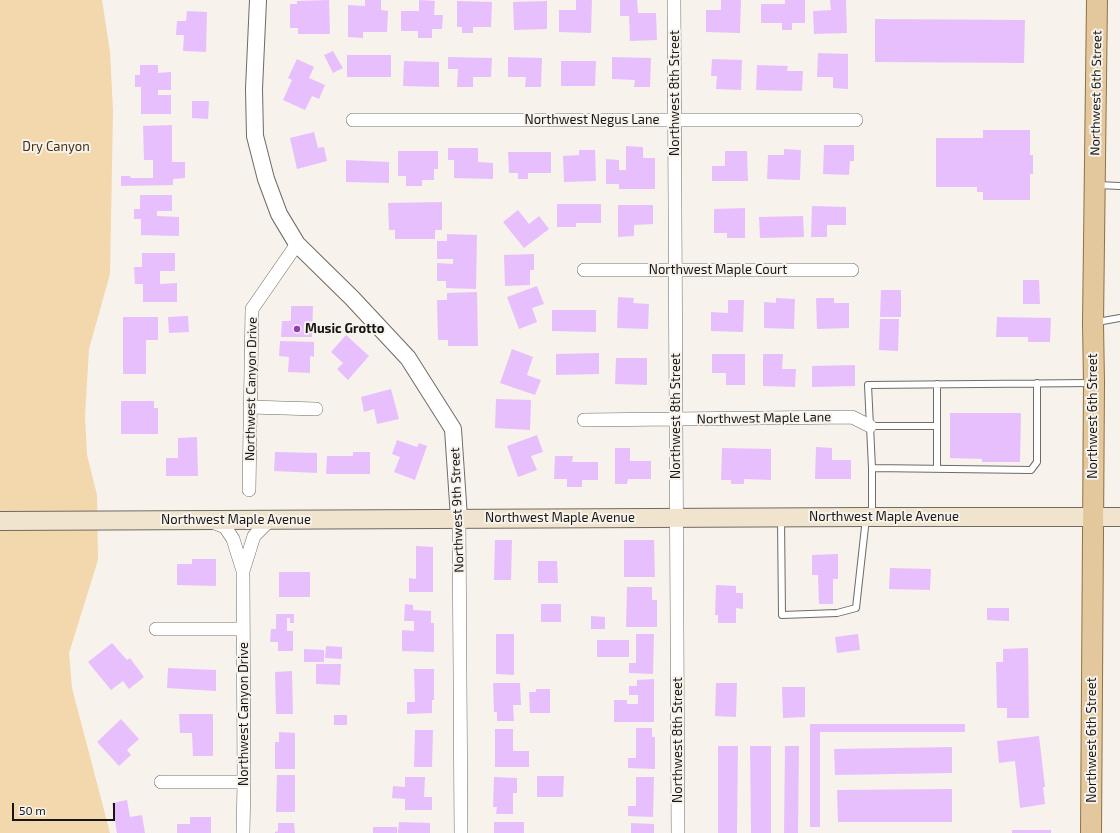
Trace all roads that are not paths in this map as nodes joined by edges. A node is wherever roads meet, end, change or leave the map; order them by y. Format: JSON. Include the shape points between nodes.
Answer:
{"nodes":[{"id":1,"x":258,"y":0,"type":"edge"},
{"id":2,"x":674,"y":0,"type":"edge"},
{"id":3,"x":1097,"y":0,"type":"edge"},
{"id":4,"x":352,"y":120,"type":"dead end"},
{"id":5,"x":675,"y":120,"type":"junction"},
{"id":6,"x":856,"y":120,"type":"dead end"},
{"id":7,"x":1095,"y":184,"type":"junction"},
{"id":8,"x":1120,"y":186,"type":"edge"},
{"id":9,"x":297,"y":244,"type":"junction"},
{"id":10,"x":676,"y":269,"type":"junction"},
{"id":11,"x":584,"y":270,"type":"dead end"},
{"id":12,"x":852,"y":270,"type":"dead end"},
{"id":13,"x":1120,"y":318,"type":"edge"},
{"id":14,"x":1093,"y":323,"type":"junction"},
{"id":15,"x":1037,"y":383,"type":"junction"},
{"id":16,"x":1094,"y":383,"type":"junction"},
{"id":17,"x":937,"y":384,"type":"junction"},
{"id":18,"x":250,"y":407,"type":"junction"},
{"id":19,"x":316,"y":409,"type":"dead end"},
{"id":20,"x":584,"y":420,"type":"dead end"},
{"id":21,"x":676,"y":420,"type":"junction"},
{"id":22,"x":870,"y":426,"type":"junction"},
{"id":23,"x":937,"y":426,"type":"junction"},
{"id":24,"x":872,"y":468,"type":"junction"},
{"id":25,"x":937,"y":469,"type":"junction"},
{"id":26,"x":249,"y":490,"type":"dead end"},
{"id":27,"x":781,"y":517,"type":"junction"},
{"id":28,"x":869,"y":517,"type":"junction"},
{"id":29,"x":1092,"y":517,"type":"junction"},
{"id":30,"x":1120,"y":517,"type":"edge"},
{"id":31,"x":459,"y":518,"type":"junction"},
{"id":32,"x":677,"y":518,"type":"junction"},
{"id":33,"x":208,"y":520,"type":"junction"},
{"id":34,"x":270,"y":520,"type":"junction"},
{"id":35,"x":0,"y":521,"type":"edge"},
{"id":36,"x":243,"y":571,"type":"junction"},
{"id":37,"x":156,"y":629,"type":"dead end"},
{"id":38,"x":243,"y":629,"type":"junction"},
{"id":39,"x":161,"y":782,"type":"dead end"},
{"id":40,"x":244,"y":782,"type":"junction"},
{"id":41,"x":243,"y":833,"type":"edge"},
{"id":42,"x":462,"y":833,"type":"edge"},
{"id":43,"x":678,"y":833,"type":"edge"},
{"id":44,"x":1092,"y":833,"type":"edge"}],
"edges":[{"from":1,"to":9,"type":"street","via":[[254,90],[255,136],[266,179],[279,214]]},
{"from":2,"to":5,"type":"street","name":"Northwest 8th Street"},
{"from":3,"to":7,"type":"main road","name":"Northwest 6th Street"},
{"from":4,"to":5,"type":"street","name":"Northwest Negus Lane"},
{"from":5,"to":6,"type":"street","name":"Northwest Negus Lane"},
{"from":5,"to":10,"type":"street","name":"Northwest 8th Street"},
{"from":7,"to":8,"type":"lane"},
{"from":7,"to":14,"type":"main road","name":"Northwest 6th Street"},
{"from":9,"to":18,"type":"street","name":"Northwest Canyon Drive","via":[[252,309]]},
{"from":9,"to":31,"type":"street","name":"Northwest 9th Street","via":[[408,358],[453,429]]},
{"from":10,"to":11,"type":"street","name":"Northwest Maple Court"},
{"from":10,"to":12,"type":"street","name":"Northwest Maple Court"},
{"from":10,"to":21,"type":"street","name":"Northwest 8th Street"},
{"from":13,"to":14,"type":"lane"},
{"from":14,"to":16,"type":"main road","name":"Northwest 6th Street"},
{"from":15,"to":16,"type":"lane"},
{"from":15,"to":17,"type":"lane"},
{"from":15,"to":25,"type":"lane","via":[[1037,462],[1031,470]]},
{"from":16,"to":29,"type":"main road","name":"Northwest 6th Street"},
{"from":17,"to":22,"type":"lane","via":[[868,385]]},
{"from":17,"to":23,"type":"lane"},
{"from":18,"to":19,"type":"street"},
{"from":18,"to":26,"type":"street","name":"Northwest Canyon Drive"},
{"from":20,"to":21,"type":"street","name":"Northwest Maple Lane"},
{"from":21,"to":22,"type":"street","name":"Northwest Maple Lane","via":[[852,417]]},
{"from":21,"to":32,"type":"street","name":"Northwest 8th Street"},
{"from":22,"to":23,"type":"lane"},
{"from":22,"to":24,"type":"lane"},
{"from":23,"to":25,"type":"lane"},
{"from":24,"to":25,"type":"lane"},
{"from":24,"to":28,"type":"lane"},
{"from":27,"to":28,"type":"main road","name":"Northwest Maple Avenue"},
{"from":27,"to":28,"type":"lane","via":[[782,615],[837,613],[856,608]]},
{"from":27,"to":32,"type":"main road","name":"Northwest Maple Avenue"},
{"from":28,"to":29,"type":"main road","name":"Northwest Maple Avenue"},
{"from":29,"to":30,"type":"main road","name":"Northwest Maple Avenue"},
{"from":29,"to":44,"type":"main road","name":"Northwest 6th Street"},
{"from":31,"to":32,"type":"main road","name":"Northwest Maple Avenue"},
{"from":31,"to":34,"type":"main road","name":"Northwest Maple Avenue"},
{"from":31,"to":42,"type":"street","name":"Northwest 9th Street"},
{"from":32,"to":43,"type":"street","name":"Northwest 8th Street"},
{"from":33,"to":34,"type":"main road","name":"Northwest Maple Avenue"},
{"from":33,"to":35,"type":"main road","name":"Northwest Maple Avenue"},
{"from":33,"to":36,"type":"street","name":"Northwest Canyon Drive","via":[[225,527],[233,539]]},
{"from":34,"to":36,"type":"street","name":"Northwest Canyon Drive","via":[[254,536]]},
{"from":36,"to":38,"type":"street","name":"Northwest Canyon Drive"},
{"from":37,"to":38,"type":"street"},
{"from":38,"to":40,"type":"street","name":"Northwest Canyon Drive"},
{"from":39,"to":40,"type":"street"},
{"from":40,"to":41,"type":"street","name":"Northwest Canyon Drive"}]}
